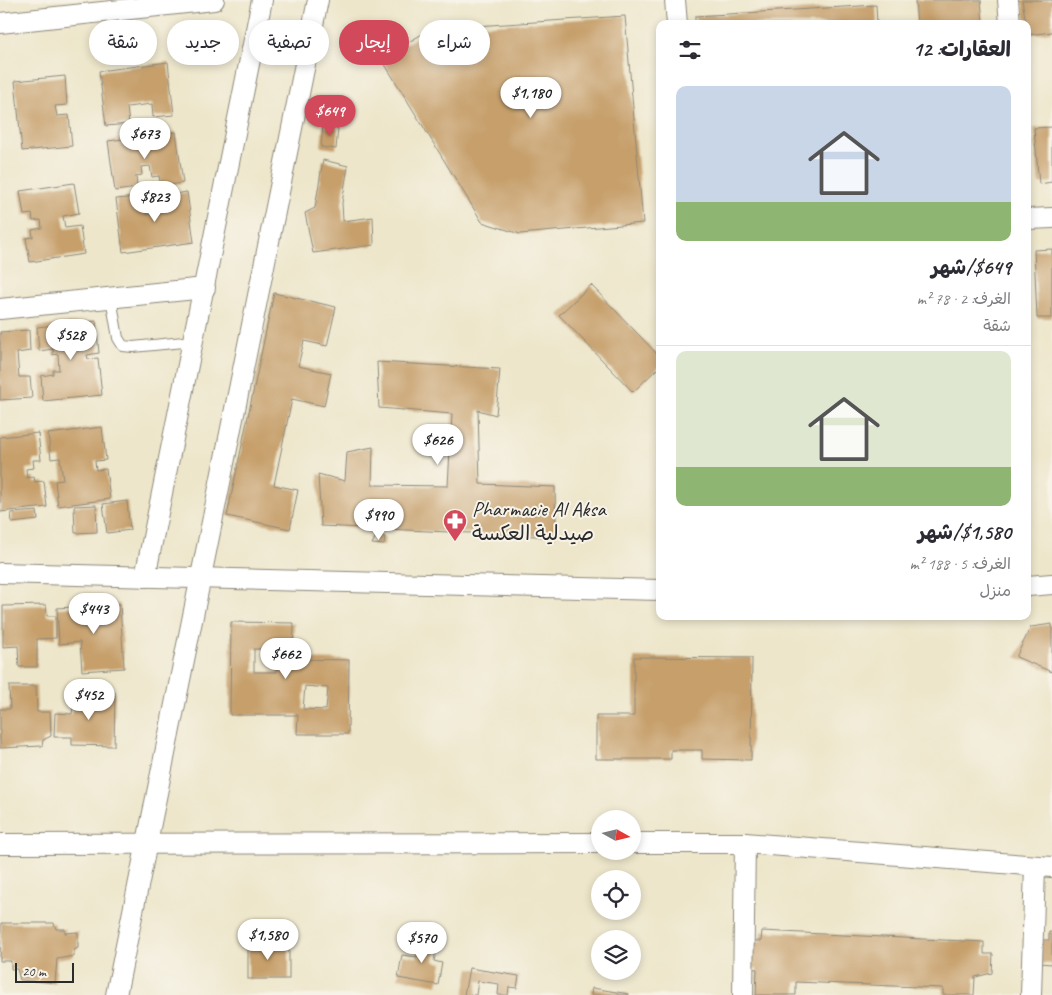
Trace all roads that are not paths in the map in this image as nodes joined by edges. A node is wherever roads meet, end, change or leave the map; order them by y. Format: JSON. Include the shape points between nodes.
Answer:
{"nodes":[{"id":1,"x":214,"y":0,"type":"edge"},
{"id":2,"x":262,"y":0,"type":"edge"},
{"id":3,"x":318,"y":0,"type":"edge"},
{"id":4,"x":675,"y":0,"type":"edge"},
{"id":5,"x":1008,"y":0,"type":"edge"},
{"id":6,"x":131,"y":4,"type":"edge"},
{"id":7,"x":677,"y":20,"type":"edge"},
{"id":8,"x":1010,"y":20,"type":"edge"},
{"id":9,"x":0,"y":22,"type":"edge"},
{"id":10,"x":1052,"y":218,"type":"edge"},
{"id":11,"x":1031,"y":219,"type":"edge"},
{"id":12,"x":205,"y":288,"type":"junction"},
{"id":13,"x":111,"y":298,"type":"junction"},
{"id":14,"x":0,"y":309,"type":"edge"},
{"id":15,"x":194,"y":341,"type":"junction"},
{"id":16,"x":0,"y":573,"type":"edge"},
{"id":17,"x":145,"y":577,"type":"junction"},
{"id":18,"x":199,"y":579,"type":"junction"},
{"id":19,"x":1052,"y":584,"type":"edge"},
{"id":20,"x":1031,"y":586,"type":"edge"},
{"id":21,"x":656,"y":590,"type":"edge"},
{"id":22,"x":145,"y":842,"type":"junction"},
{"id":23,"x":591,"y":843,"type":"edge"},
{"id":24,"x":641,"y":843,"type":"edge"},
{"id":25,"x":745,"y":843,"type":"junction"},
{"id":26,"x":0,"y":844,"type":"edge"},
{"id":27,"x":1044,"y":867,"type":"edge"},
{"id":28,"x":116,"y":995,"type":"edge"},
{"id":29,"x":743,"y":995,"type":"edge"},
{"id":30,"x":1031,"y":995,"type":"edge"}],
"edges":[{"from":1,"to":6,"type":"street"},
{"from":2,"to":12,"type":"street"},
{"from":3,"to":18,"type":"street"},
{"from":4,"to":7,"type":"street"},
{"from":5,"to":8,"type":"street"},
{"from":6,"to":9,"type":"street"},
{"from":10,"to":11,"type":"street"},
{"from":12,"to":13,"type":"street"},
{"from":12,"to":15,"type":"street"},
{"from":13,"to":14,"type":"street"},
{"from":13,"to":15,"type":"lane","via":[[118,338],[123,346]]},
{"from":15,"to":17,"type":"street"},
{"from":16,"to":17,"type":"street"},
{"from":17,"to":18,"type":"street"},
{"from":18,"to":21,"type":"street"},
{"from":18,"to":22,"type":"street"},
{"from":19,"to":20,"type":"street"},
{"from":22,"to":23,"type":"street"},
{"from":22,"to":26,"type":"street"},
{"from":22,"to":28,"type":"street"},
{"from":24,"to":25,"type":"street"},
{"from":25,"to":27,"type":"street"},
{"from":25,"to":29,"type":"street"},
{"from":27,"to":30,"type":"street"}]}
